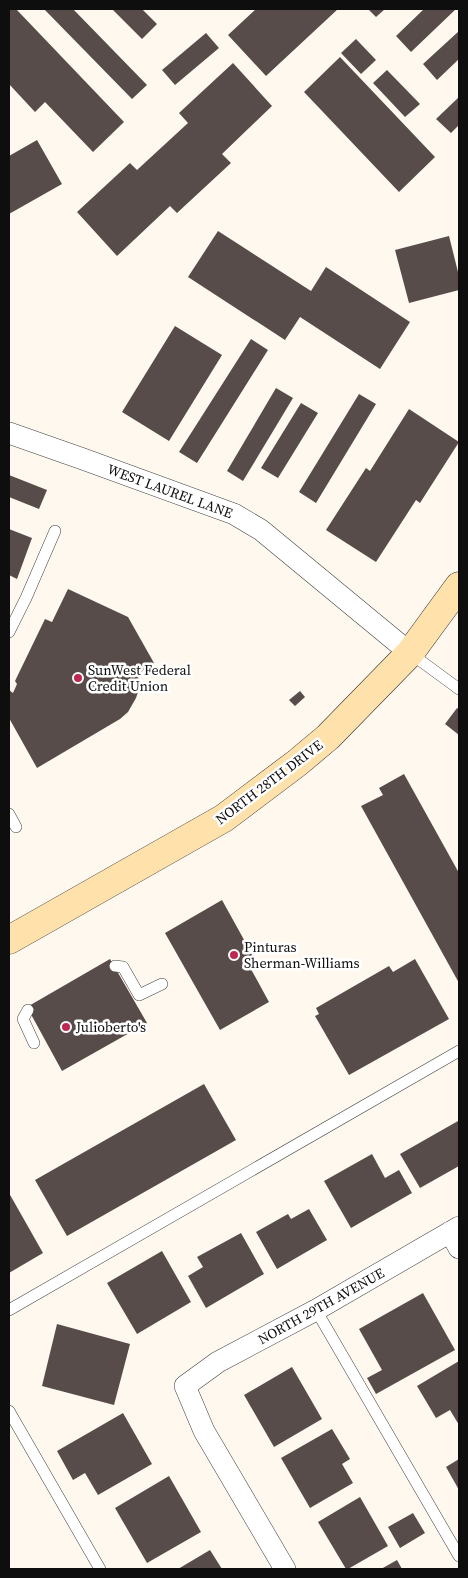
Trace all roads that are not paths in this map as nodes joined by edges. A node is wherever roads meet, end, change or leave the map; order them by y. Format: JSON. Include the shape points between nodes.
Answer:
{"nodes":[{"id":1,"x":9,"y":433,"type":"edge"},
{"id":2,"x":55,"y":531,"type":"dead end"},
{"id":3,"x":459,"y":586,"type":"edge"},
{"id":4,"x":9,"y":632,"type":"edge"},
{"id":5,"x":410,"y":653,"type":"junction"},
{"id":6,"x":459,"y":689,"type":"edge"},
{"id":7,"x":9,"y":814,"type":"edge"},
{"id":8,"x":16,"y":827,"type":"dead end"},
{"id":9,"x":9,"y":940,"type":"edge"},
{"id":10,"x":115,"y":966,"type":"dead end"},
{"id":11,"x":162,"y":984,"type":"dead end"},
{"id":12,"x":28,"y":1010,"type":"dead end"},
{"id":13,"x":34,"y":1043,"type":"dead end"},
{"id":14,"x":459,"y":1051,"type":"edge"},
{"id":15,"x":456,"y":1235,"type":"edge"},
{"id":16,"x":9,"y":1310,"type":"edge"},
{"id":17,"x":316,"y":1310,"type":"junction"},
{"id":18,"x":9,"y":1411,"type":"edge"},
{"id":19,"x":459,"y":1556,"type":"edge"},
{"id":20,"x":100,"y":1569,"type":"edge"},
{"id":21,"x":285,"y":1569,"type":"edge"}],
"edges":[{"from":1,"to":5,"type":"street","name":"WEST LAUREL LANE","via":[[234,514],[262,530]]},
{"from":2,"to":4,"type":"lane"},
{"from":3,"to":5,"type":"street","name":"NORTH 28TH DRIVE"},
{"from":5,"to":6,"type":"lane"},
{"from":5,"to":9,"type":"street","name":"NORTH 28TH DRIVE","via":[[328,737],[224,818]]},
{"from":7,"to":8,"type":"lane"},
{"from":10,"to":11,"type":"lane","via":[[123,967],[139,996]]},
{"from":12,"to":13,"type":"lane","via":[[23,1019]]},
{"from":14,"to":16,"type":"lane"},
{"from":15,"to":17,"type":"street","name":"NORTH 29TH AVENUE"},
{"from":17,"to":19,"type":"lane"},
{"from":17,"to":21,"type":"street","name":"NORTH 29TH AVENUE","via":[[218,1362],[185,1386],[204,1431]]},
{"from":18,"to":20,"type":"lane"}]}
